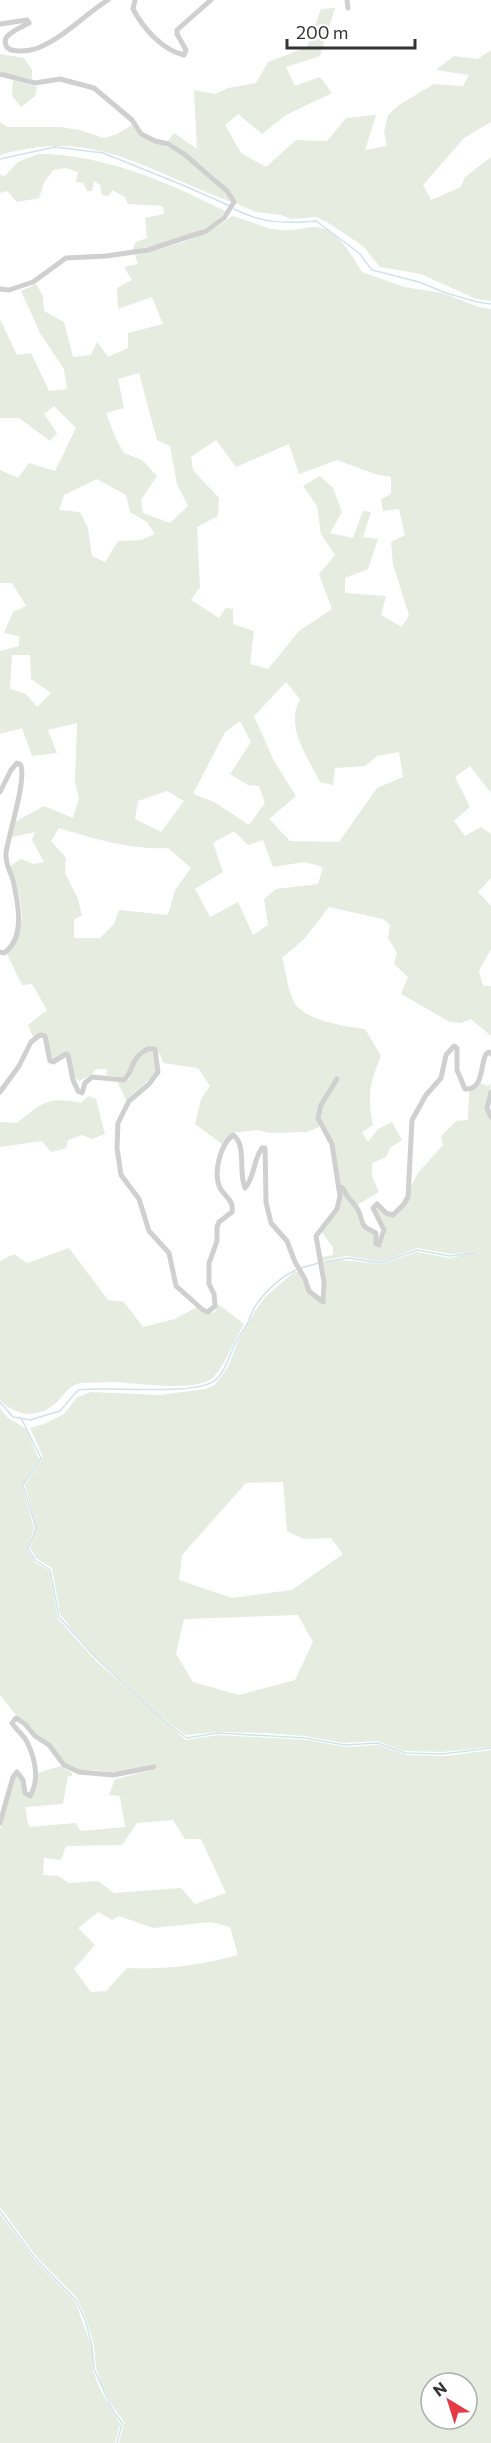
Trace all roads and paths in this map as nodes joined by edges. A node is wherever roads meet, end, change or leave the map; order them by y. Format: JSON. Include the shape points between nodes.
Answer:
{"nodes":[{"id":1,"x":108,"y":0,"type":"edge"},
{"id":2,"x":135,"y":0,"type":"edge"},
{"id":3,"x":211,"y":0,"type":"edge"},
{"id":4,"x":347,"y":0,"type":"edge"},
{"id":5,"x":348,"y":8,"type":"dead end"},
{"id":6,"x":0,"y":24,"type":"edge"},
{"id":7,"x":0,"y":74,"type":"edge"},
{"id":8,"x":0,"y":289,"type":"edge"},
{"id":9,"x":0,"y":792,"type":"edge"},
{"id":10,"x":0,"y":951,"type":"edge"},
{"id":11,"x":491,"y":1054,"type":"edge"},
{"id":12,"x":337,"y":1078,"type":"dead end"},
{"id":13,"x":0,"y":1092,"type":"edge"},
{"id":14,"x":491,"y":1092,"type":"edge"},
{"id":15,"x":491,"y":1117,"type":"edge"},
{"id":16,"x":339,"y":1186,"type":"junction"},
{"id":17,"x":154,"y":1767,"type":"dead end"},
{"id":18,"x":0,"y":1823,"type":"edge"}],
"edges":[{"from":1,"to":6,"type":"street","via":[[72,29],[26,51],[16,52],[4,42],[29,23],[27,20]]},
{"from":2,"to":3,"type":"street","via":[[133,9],[147,31],[184,55],[186,50],[177,30]]},
{"from":4,"to":5,"type":"street"},
{"from":7,"to":8,"type":"street","via":[[35,83],[60,79],[94,88],[132,120],[141,134],[184,154],[227,191],[234,202],[224,218],[206,231],[148,250],[66,258],[33,282]]},
{"from":9,"to":10,"type":"street","via":[[11,770],[20,764],[20,789],[6,857],[18,923],[12,945],[4,953]]},
{"from":11,"to":16,"type":"street","via":[[486,1054],[482,1075],[469,1090],[457,1070],[458,1048],[454,1046],[446,1055],[441,1077],[412,1120],[408,1197],[393,1215],[377,1204],[373,1208],[384,1230],[379,1245],[376,1233],[361,1223],[359,1213]]},
{"from":12,"to":16,"type":"street","via":[[318,1118],[332,1144]]},
{"from":13,"to":16,"type":"street","via":[[31,1042],[40,1035],[45,1036],[50,1061],[68,1055],[73,1080],[82,1093],[92,1077],[124,1080],[135,1059],[148,1049],[155,1049],[158,1072],[129,1101],[118,1123],[122,1175],[139,1199],[150,1231],[169,1253],[176,1286],[208,1312],[215,1306],[208,1276],[217,1227],[233,1208],[219,1184],[221,1153],[230,1137],[238,1138],[246,1188],[258,1153],[266,1148],[271,1223],[287,1240],[309,1291],[323,1302],[324,1282],[316,1236],[337,1209]]},
{"from":14,"to":15,"type":"street","via":[[487,1108]]},
{"from":17,"to":18,"type":"street","via":[[113,1775],[79,1772],[64,1765],[49,1745],[16,1718],[12,1723],[27,1741],[36,1774],[34,1790],[30,1796],[26,1793],[17,1772]]}]}
